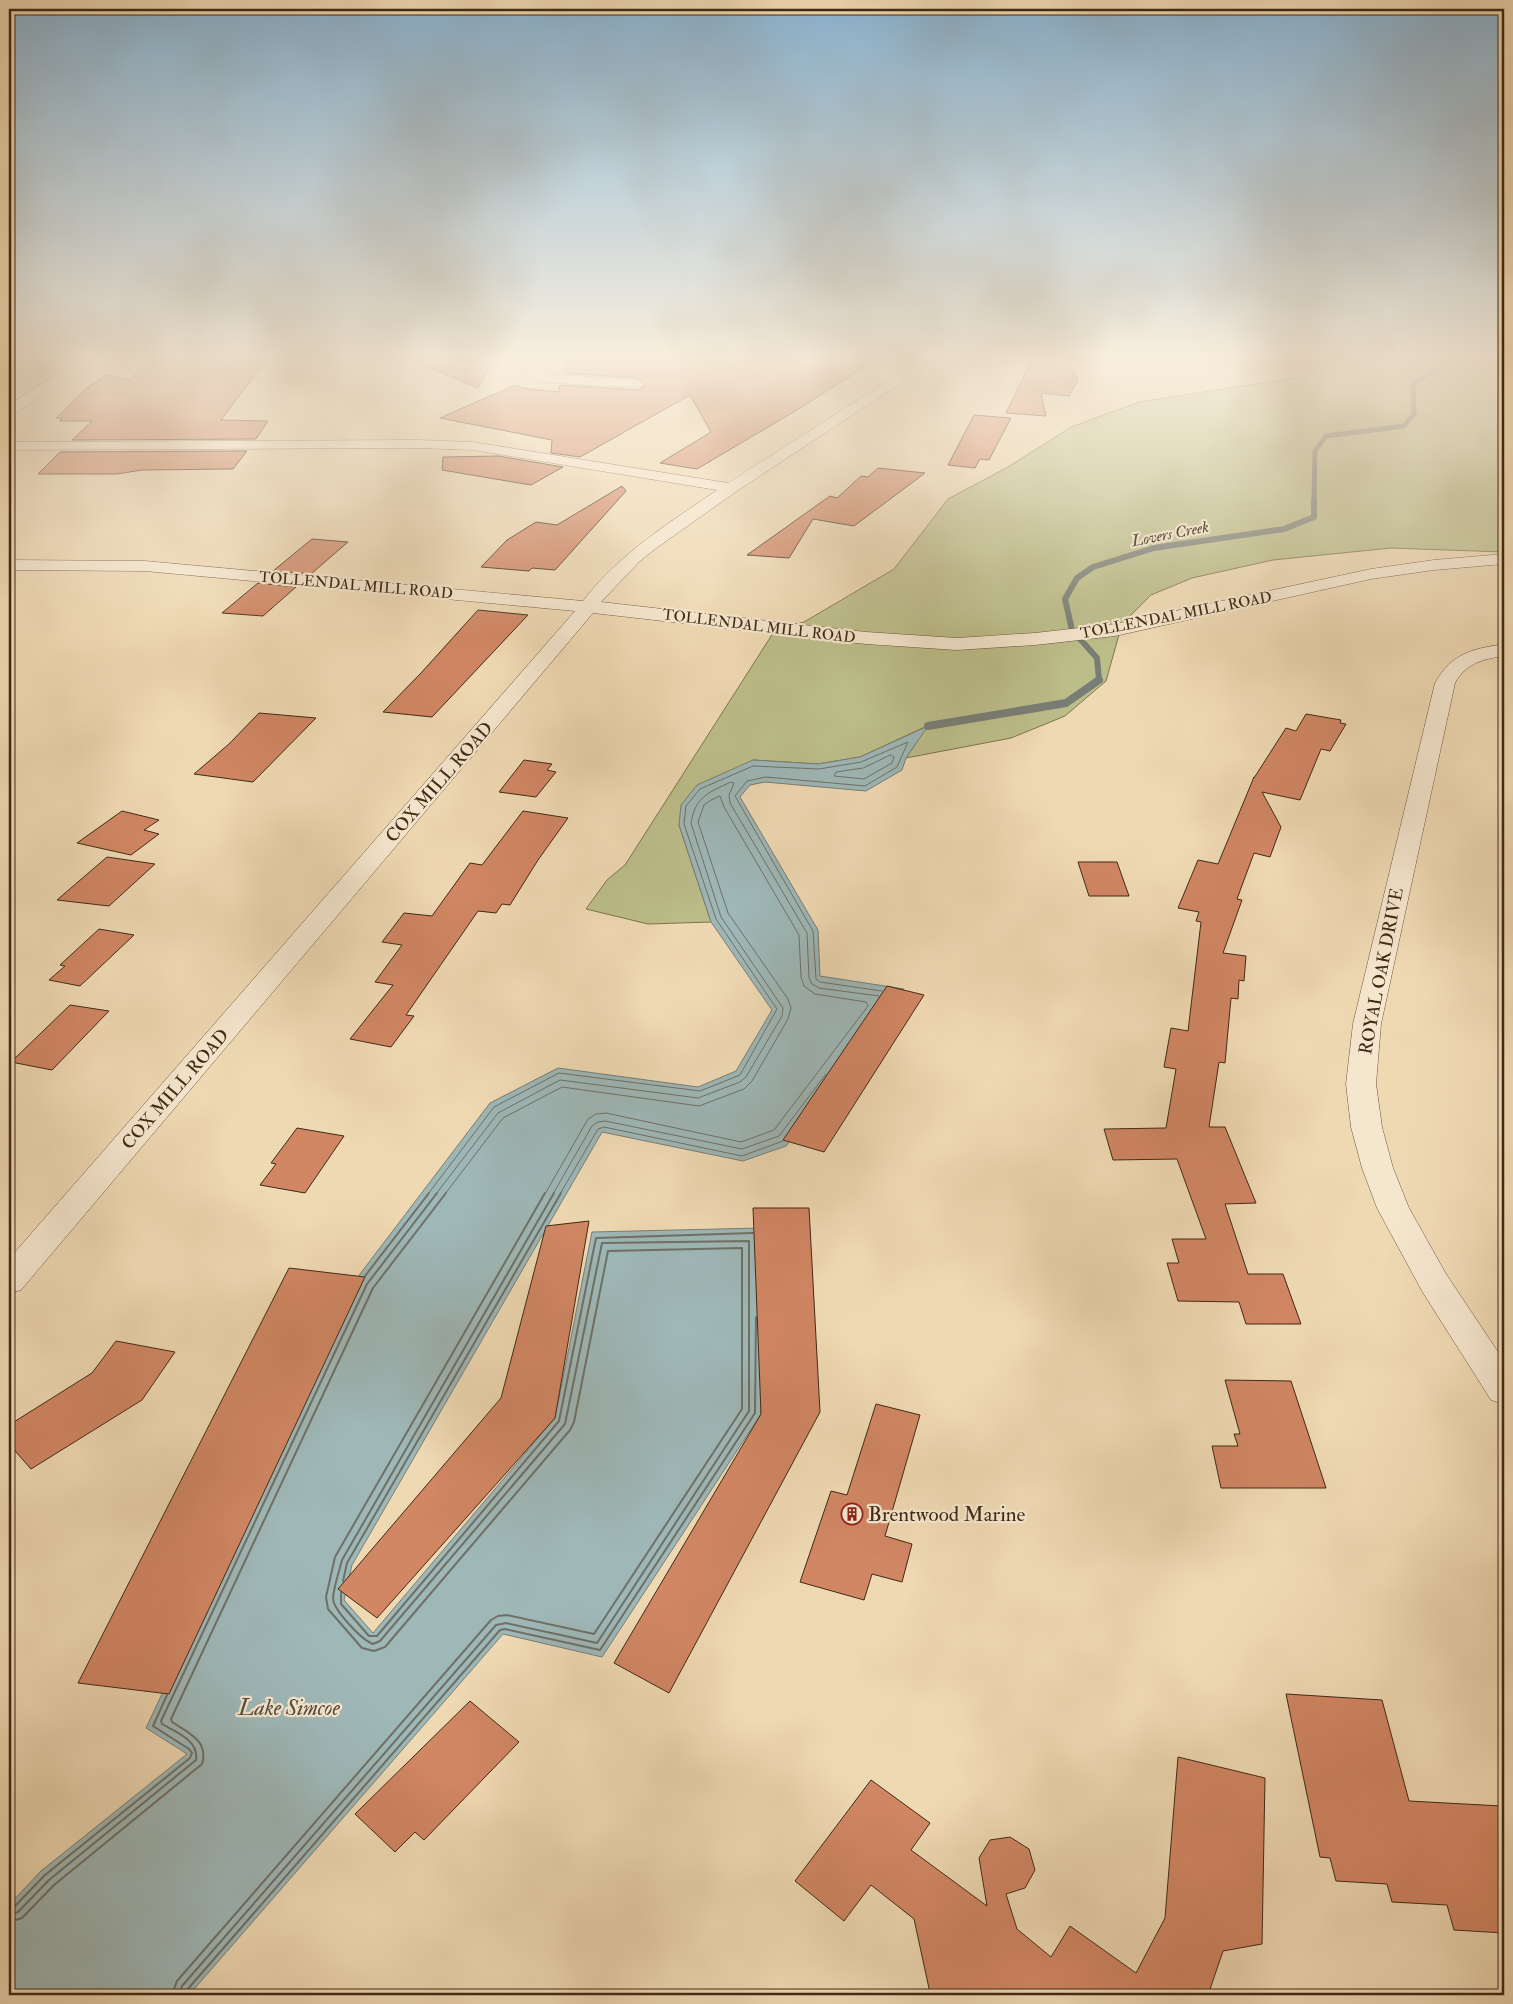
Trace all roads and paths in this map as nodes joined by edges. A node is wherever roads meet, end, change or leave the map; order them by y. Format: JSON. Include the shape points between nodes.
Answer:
{"nodes":[{"id":1,"x":500,"y":451,"type":"edge"},
{"id":2,"x":788,"y":451,"type":"edge"},
{"id":3,"x":731,"y":488,"type":"junction"},
{"id":4,"x":1504,"y":559,"type":"edge"},
{"id":5,"x":9,"y":564,"type":"edge"},
{"id":6,"x":588,"y":606,"type":"junction"},
{"id":7,"x":1504,"y":650,"type":"edge"},
{"id":8,"x":9,"y":1281,"type":"edge"},
{"id":9,"x":1504,"y":1390,"type":"edge"}],
"edges":[{"from":1,"to":3,"type":"street"},
{"from":2,"to":3,"type":"street","name":"COX MILL ROAD"},
{"from":3,"to":6,"type":"street","name":"COX MILL ROAD","via":[[633,558]]},
{"from":4,"to":6,"type":"street","name":"TOLLENDAL MILL ROAD","via":[[1378,573],[1115,630],[967,643],[866,638]]},
{"from":5,"to":6,"type":"street","name":"TOLLENDAL MILL ROAD","via":[[146,566]]},
{"from":6,"to":8,"type":"street","name":"COX MILL ROAD"},
{"from":7,"to":9,"type":"street","name":"ROYAL OAK DRIVE","via":[[1462,661],[1445,683],[1369,1015],[1361,1082],[1378,1168],[1398,1218],[1417,1256]]}]}
